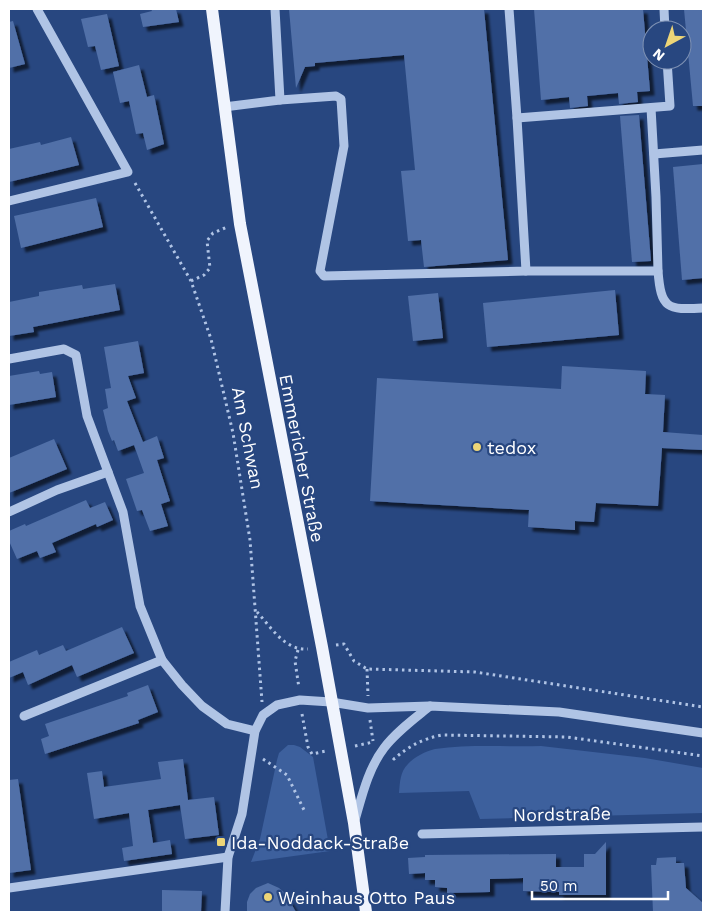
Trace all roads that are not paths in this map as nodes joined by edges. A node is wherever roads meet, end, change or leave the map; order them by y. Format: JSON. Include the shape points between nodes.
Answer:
{"nodes":[{"id":1,"x":37,"y":9,"type":"edge"},
{"id":2,"x":212,"y":9,"type":"edge"},
{"id":3,"x":276,"y":9,"type":"edge"},
{"id":4,"x":509,"y":9,"type":"edge"},
{"id":5,"x":668,"y":70,"type":"edge"},
{"id":6,"x":280,"y":100,"type":"junction"},
{"id":7,"x":224,"y":107,"type":"junction"},
{"id":8,"x":651,"y":108,"type":"junction"},
{"id":9,"x":517,"y":118,"type":"junction"},
{"id":10,"x":703,"y":150,"type":"edge"},
{"id":11,"x":654,"y":154,"type":"junction"},
{"id":12,"x":9,"y":201,"type":"edge"},
{"id":13,"x":526,"y":271,"type":"junction"},
{"id":14,"x":658,"y":271,"type":"junction"},
{"id":15,"x":703,"y":308,"type":"edge"},
{"id":16,"x":9,"y":359,"type":"edge"},
{"id":17,"x":108,"y":472,"type":"junction"},
{"id":18,"x":9,"y":512,"type":"edge"},
{"id":19,"x":162,"y":660,"type":"junction"},
{"id":20,"x":331,"y":702,"type":"junction"},
{"id":21,"x":430,"y":706,"type":"junction"},
{"id":22,"x":24,"y":716,"type":"dead end"},
{"id":23,"x":255,"y":731,"type":"junction"},
{"id":24,"x":703,"y":733,"type":"edge"},
{"id":25,"x":354,"y":823,"type":"junction"},
{"id":26,"x":703,"y":827,"type":"edge"},
{"id":27,"x":422,"y":834,"type":"dead end"},
{"id":28,"x":228,"y":857,"type":"junction"},
{"id":29,"x":9,"y":888,"type":"edge"},
{"id":30,"x":225,"y":912,"type":"edge"},
{"id":31,"x":366,"y":912,"type":"edge"}],
"edges":[{"from":1,"to":12,"type":"street","via":[[128,172]]},
{"from":2,"to":7,"type":"main road","name":"Emmericher Straße"},
{"from":3,"to":6,"type":"street"},
{"from":4,"to":9,"type":"street"},
{"from":5,"to":8,"type":"street","via":[[670,106]]},
{"from":6,"to":7,"type":"street"},
{"from":6,"to":13,"type":"street","via":[[336,96],[341,99],[344,146],[320,271],[324,276]]},
{"from":7,"to":20,"type":"main road","name":"Emmericher Straße","via":[[240,224]]},
{"from":8,"to":9,"type":"street"},
{"from":8,"to":11,"type":"street"},
{"from":9,"to":13,"type":"street"},
{"from":10,"to":11,"type":"street"},
{"from":11,"to":14,"type":"street"},
{"from":13,"to":14,"type":"street"},
{"from":14,"to":15,"type":"street","via":[[660,292],[669,306],[677,309]]},
{"from":16,"to":17,"type":"street","via":[[64,349],[76,355],[87,416]]},
{"from":17,"to":18,"type":"street"},
{"from":17,"to":19,"type":"street","via":[[123,512],[140,606]]},
{"from":19,"to":22,"type":"street"},
{"from":19,"to":23,"type":"street","via":[[202,706],[227,724]]},
{"from":20,"to":21,"type":"street","via":[[368,708]]},
{"from":20,"to":23,"type":"street","via":[[300,700],[277,705],[263,715]]},
{"from":20,"to":25,"type":"main road","name":"Emmericher Straße"},
{"from":21,"to":24,"type":"street","via":[[559,712]]},
{"from":21,"to":25,"type":"street","via":[[383,750],[366,783]]},
{"from":23,"to":28,"type":"street","via":[[242,814]]},
{"from":25,"to":31,"type":"main road","name":"Emmericher Straße"},
{"from":26,"to":27,"type":"street","name":"Nordstraße"},
{"from":28,"to":29,"type":"street"},
{"from":28,"to":30,"type":"street"}]}
